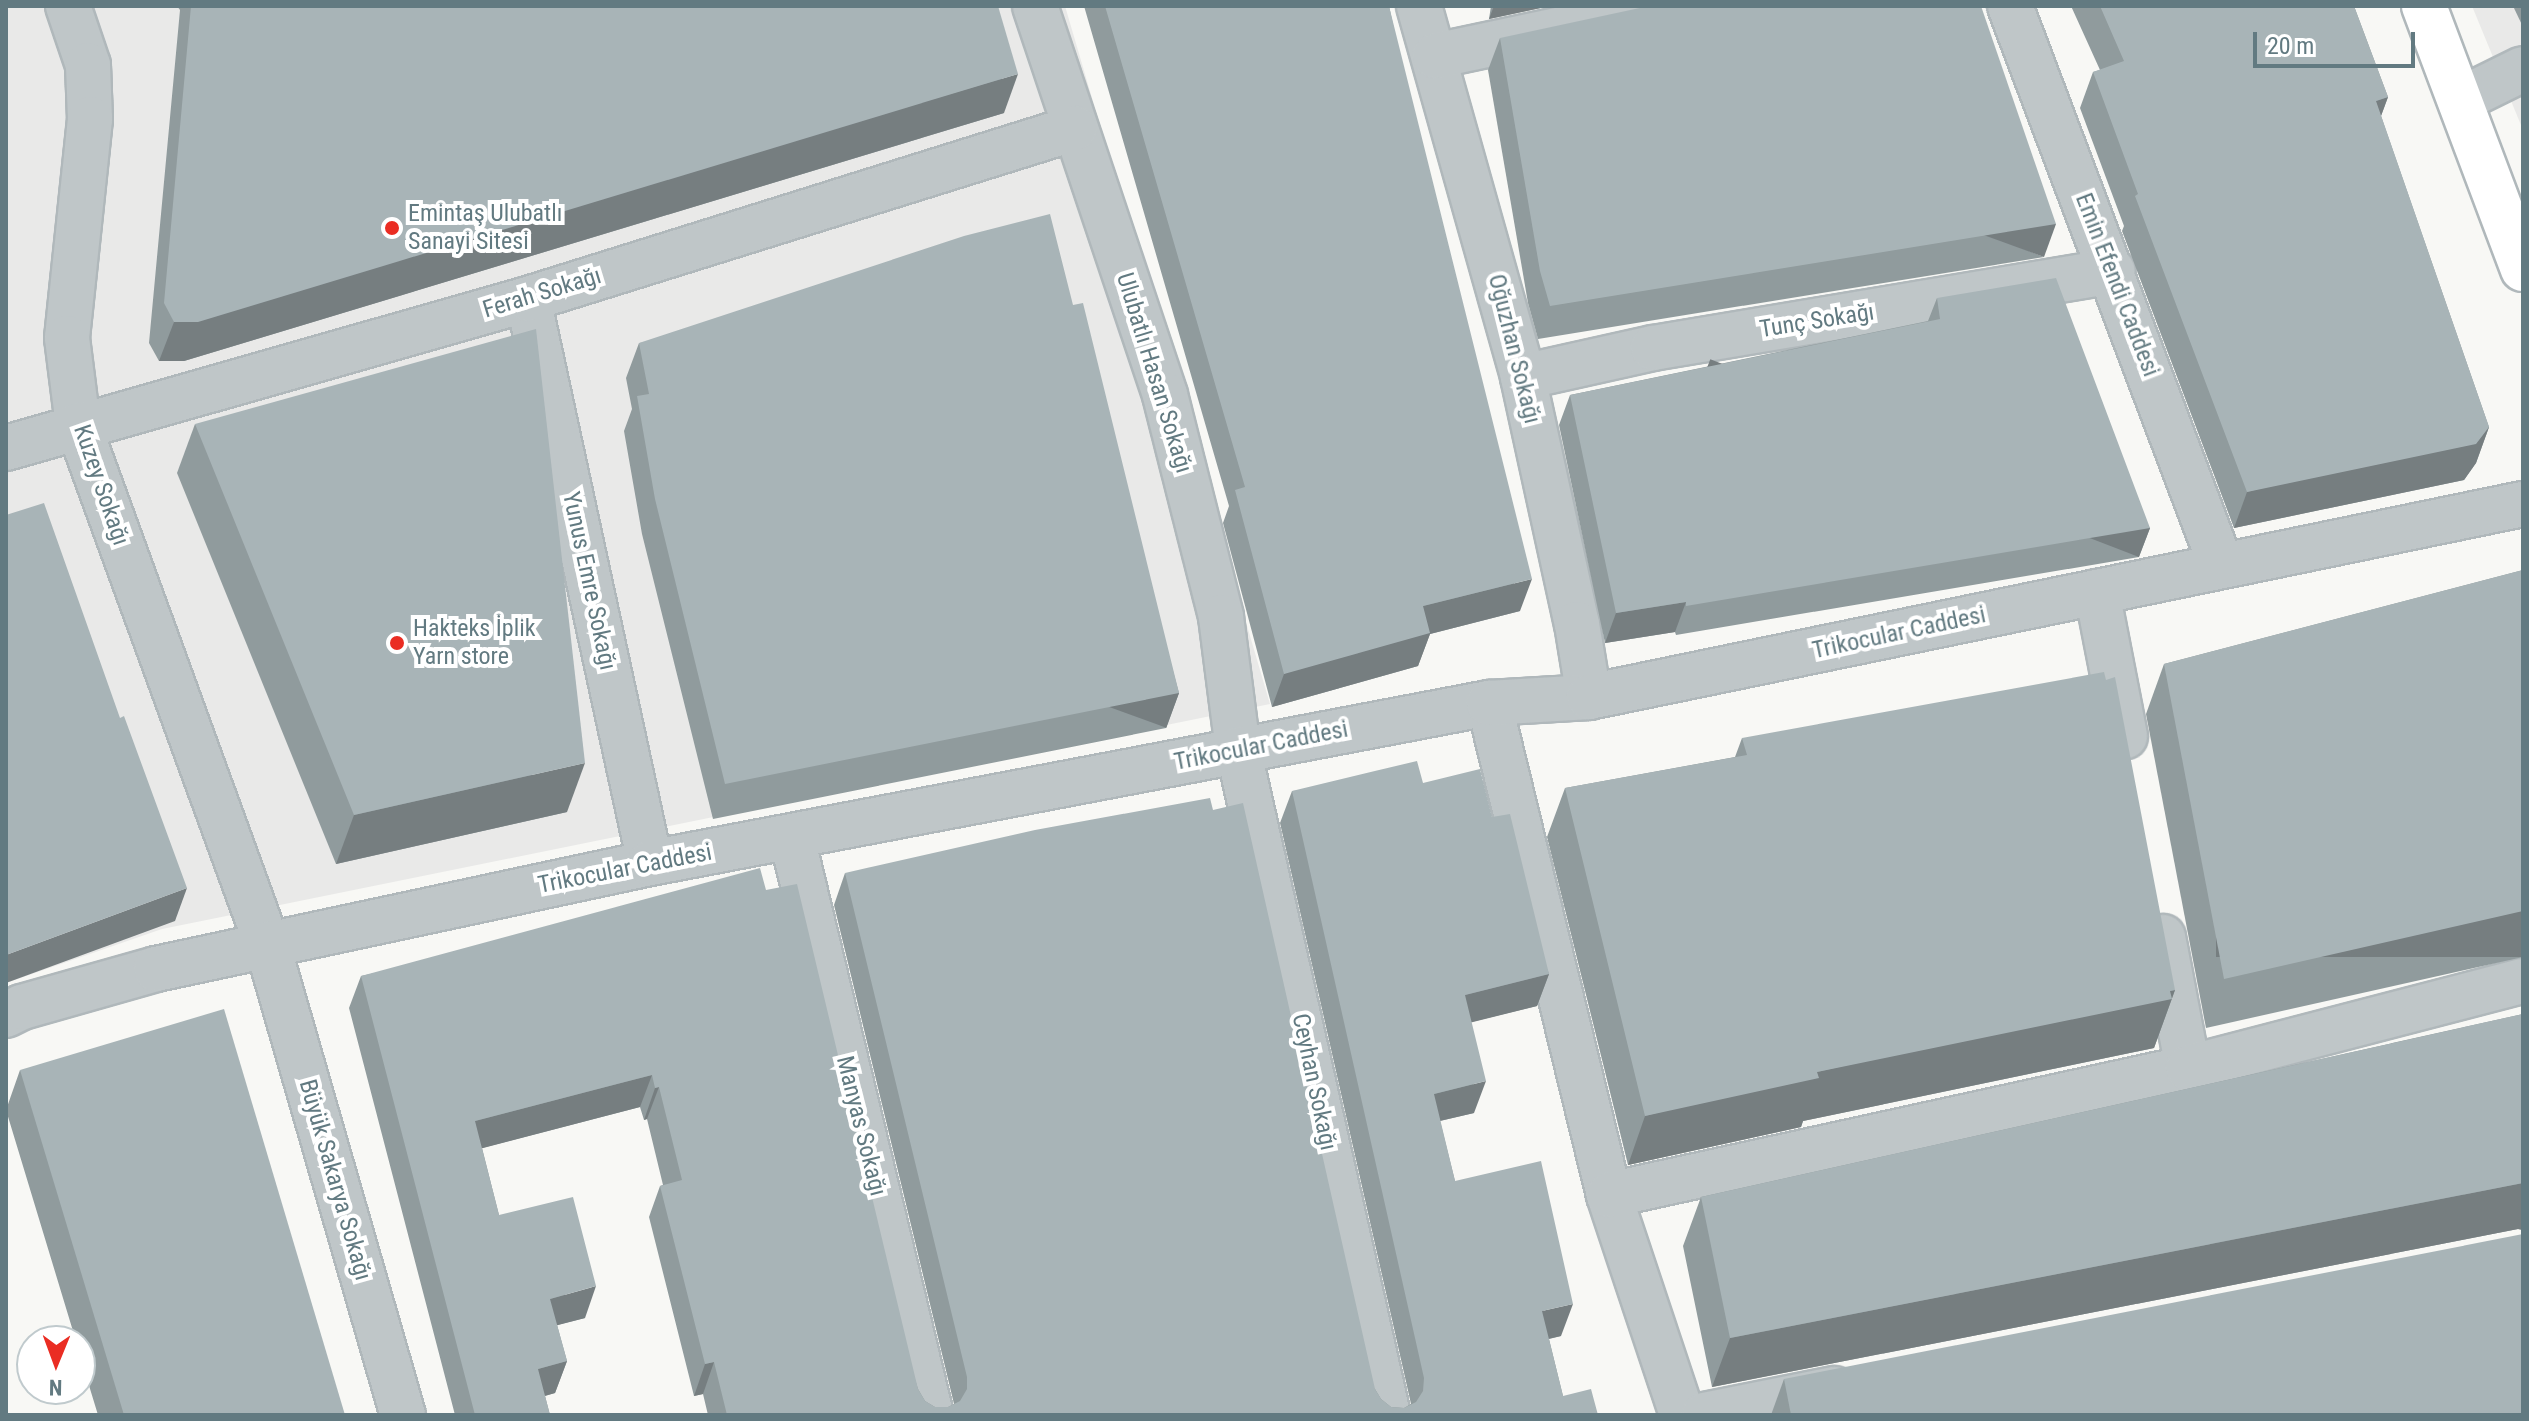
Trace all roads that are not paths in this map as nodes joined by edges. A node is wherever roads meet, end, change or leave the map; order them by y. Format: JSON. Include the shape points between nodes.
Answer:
{"nodes":[{"id":1,"x":68,"y":6,"type":"edge"},
{"id":2,"x":1035,"y":6,"type":"edge"},
{"id":3,"x":1419,"y":6,"type":"edge"},
{"id":4,"x":1671,"y":6,"type":"edge"},
{"id":5,"x":2010,"y":6,"type":"edge"},
{"id":6,"x":2424,"y":6,"type":"edge"},
{"id":7,"x":1435,"y":56,"type":"junction"},
{"id":8,"x":2523,"y":69,"type":"edge"},
{"id":9,"x":2460,"y":100,"type":"junction"},
{"id":10,"x":1075,"y":128,"type":"junction"},
{"id":11,"x":2523,"y":269,"type":"edge"},
{"id":12,"x":2113,"y":271,"type":"junction"},
{"id":13,"x":528,"y":299,"type":"junction"},
{"id":14,"x":1523,"y":377,"type":"junction"},
{"id":15,"x":78,"y":425,"type":"junction"},
{"id":16,"x":6,"y":448,"type":"edge"},
{"id":17,"x":2523,"y":504,"type":"edge"},
{"id":18,"x":2221,"y":565,"type":"junction"},
{"id":19,"x":2097,"y":592,"type":"junction"},
{"id":20,"x":1589,"y":697,"type":"junction"},
{"id":21,"x":1489,"y":703,"type":"junction"},
{"id":22,"x":1238,"y":749,"type":"junction"},
{"id":23,"x":2132,"y":776,"type":"edge"},
{"id":24,"x":792,"y":838,"type":"junction"},
{"id":25,"x":650,"y":863,"type":"junction"},
{"id":26,"x":2156,"y":899,"type":"edge"},
{"id":27,"x":267,"y":944,"type":"junction"},
{"id":28,"x":2523,"y":981,"type":"edge"},
{"id":29,"x":6,"y":1015,"type":"edge"},
{"id":30,"x":2188,"y":1068,"type":"junction"},
{"id":31,"x":1609,"y":1195,"type":"junction"},
{"id":32,"x":1874,"y":1382,"type":"edge"},
{"id":33,"x":403,"y":1415,"type":"edge"},
{"id":34,"x":931,"y":1415,"type":"edge"},
{"id":35,"x":1388,"y":1415,"type":"edge"},
{"id":36,"x":1682,"y":1415,"type":"edge"},
{"id":37,"x":1704,"y":1415,"type":"edge"}],
"edges":[{"from":1,"to":15,"type":"street","name":"Kuzey Sokağı","via":[[88,65],[90,119],[67,338]]},
{"from":2,"to":10,"type":"street","name":"Ulubatlı Hasan Sokağı"},
{"from":3,"to":7,"type":"street","name":"Oğuzhan Sokağı"},
{"from":4,"to":7,"type":"street"},
{"from":5,"to":12,"type":"street","name":"Emin Efendi Caddesi"},
{"from":6,"to":9,"type":"main road"},
{"from":7,"to":14,"type":"street","name":"Oğuzhan Sokağı"},
{"from":8,"to":9,"type":"street"},
{"from":9,"to":11,"type":"main road"},
{"from":10,"to":13,"type":"street","name":"Ferah Sokağı"},
{"from":10,"to":22,"type":"street","name":"Ulubatlı Hasan Sokağı","via":[[1165,395],[1221,617]]},
{"from":12,"to":14,"type":"street","name":"Tunç Sokağı","via":[[1653,348]]},
{"from":12,"to":18,"type":"street","name":"Emin Efendi Caddesi"},
{"from":13,"to":15,"type":"street","name":"Ferah Sokağı"},
{"from":13,"to":25,"type":"street","name":"Yunus Emre Sokağı"},
{"from":14,"to":20,"type":"street","name":"Oğuzhan Sokağı"},
{"from":15,"to":16,"type":"street","name":"Ferah Sokağı"},
{"from":15,"to":27,"type":"street","name":"Kuzey Sokağı"},
{"from":17,"to":18,"type":"street","name":"Trikocular Caddesi"},
{"from":18,"to":19,"type":"street","name":"Trikocular Caddesi"},
{"from":19,"to":20,"type":"street","name":"Trikocular Caddesi"},
{"from":19,"to":23,"type":"street"},
{"from":20,"to":21,"type":"street","name":"Trikocular Caddesi"},
{"from":21,"to":22,"type":"street","name":"Trikocular Caddesi"},
{"from":21,"to":31,"type":"street"},
{"from":22,"to":24,"type":"street","name":"Trikocular Caddesi"},
{"from":22,"to":35,"type":"street","name":"Ceyhan Sokağı"},
{"from":24,"to":25,"type":"street","name":"Trikocular Caddesi"},
{"from":24,"to":34,"type":"street","name":"Manyas Sokağı"},
{"from":25,"to":27,"type":"street","name":"Trikocular Caddesi"},
{"from":26,"to":30,"type":"street"},
{"from":27,"to":29,"type":"street","name":"Trikocular Caddesi","via":[[156,969]]},
{"from":27,"to":33,"type":"street","name":"Büyük Sakarya Sokağı"},
{"from":28,"to":30,"type":"street"},
{"from":30,"to":31,"type":"street"},
{"from":31,"to":36,"type":"street"},
{"from":32,"to":37,"type":"street"}]}
